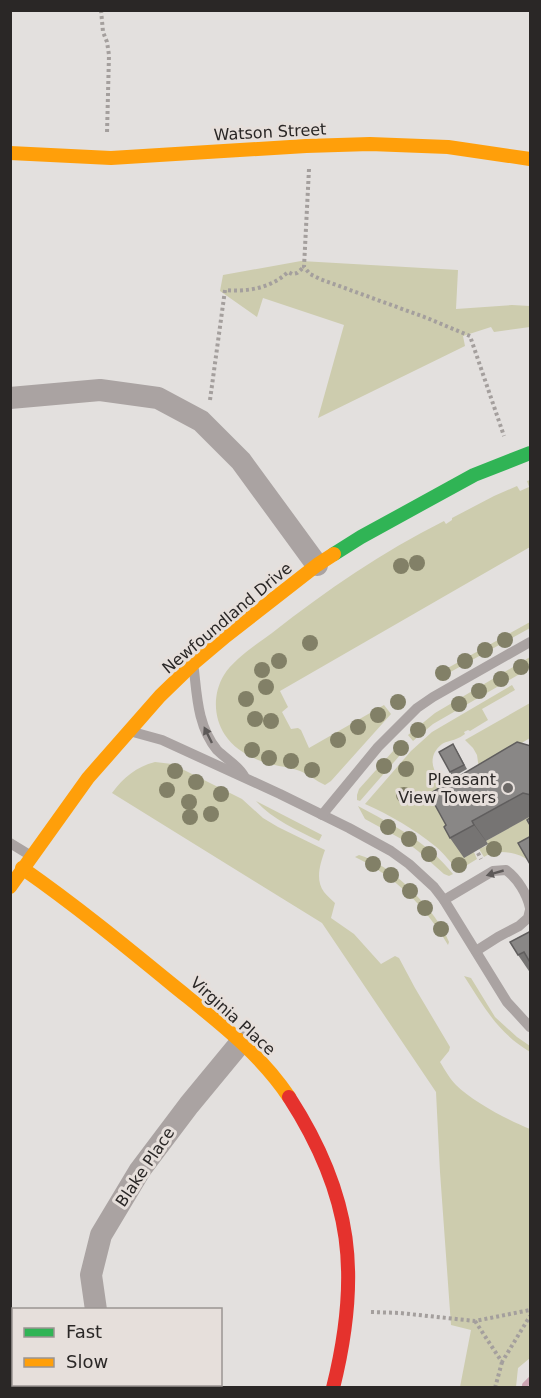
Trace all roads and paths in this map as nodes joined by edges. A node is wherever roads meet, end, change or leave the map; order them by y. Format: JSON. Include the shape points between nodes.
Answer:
{"nodes":[{"id":1,"x":102,"y":10,"type":"edge"},
{"id":2,"x":107,"y":137,"type":"dead end"},
{"id":3,"x":10,"y":153,"type":"edge"},
{"id":4,"x":531,"y":159,"type":"edge"},
{"id":5,"x":309,"y":165,"type":"dead end"},
{"id":6,"x":304,"y":267,"type":"junction"},
{"id":7,"x":10,"y":398,"type":"edge"},
{"id":8,"x":210,"y":400,"type":"dead end"},
{"id":9,"x":506,"y":439,"type":"dead end"},
{"id":10,"x":531,"y":453,"type":"edge"},
{"id":11,"x":317,"y":566,"type":"junction"},
{"id":12,"x":531,"y":642,"type":"edge"},
{"id":13,"x":194,"y":663,"type":"junction"},
{"id":14,"x":130,"y":731,"type":"junction"},
{"id":15,"x":246,"y":778,"type":"junction"},
{"id":16,"x":322,"y":815,"type":"junction"},
{"id":17,"x":10,"y":843,"type":"edge"},
{"id":18,"x":478,"y":853,"type":"dead end"},
{"id":19,"x":31,"y":856,"type":"junction"},
{"id":20,"x":481,"y":859,"type":"dead end"},
{"id":21,"x":22,"y":868,"type":"junction"},
{"id":22,"x":10,"y":887,"type":"edge"},
{"id":23,"x":444,"y":900,"type":"junction"},
{"id":24,"x":531,"y":909,"type":"edge"},
{"id":25,"x":477,"y":951,"type":"junction"},
{"id":26,"x":531,"y":1027,"type":"edge"},
{"id":27,"x":241,"y":1042,"type":"junction"},
{"id":28,"x":96,"y":1308,"type":"edge"},
{"id":29,"x":531,"y":1310,"type":"edge"},
{"id":30,"x":364,"y":1311,"type":"dead end"},
{"id":31,"x":531,"y":1316,"type":"edge"},
{"id":32,"x":475,"y":1322,"type":"junction"},
{"id":33,"x":502,"y":1362,"type":"junction"},
{"id":34,"x":333,"y":1388,"type":"edge"},
{"id":35,"x":495,"y":1388,"type":"edge"}],
"edges":[{"from":1,"to":2,"type":"path","via":[[109,55]]},
{"from":3,"to":4,"type":"street","name":"Watson Street","via":[[111,158],[370,144],[448,147]]},
{"from":5,"to":6,"type":"path"},
{"from":6,"to":8,"type":"path","via":[[268,285],[247,291],[225,290]]},
{"from":6,"to":9,"type":"path","via":[[320,279],[470,336]]},
{"from":7,"to":11,"type":"street","via":[[100,390],[158,398],[201,420],[241,461]]},
{"from":10,"to":11,"type":"street","name":"Newfoundland Drive","via":[[474,475],[361,537]]},
{"from":11,"to":13,"type":"street","name":"Newfoundland Drive"},
{"from":12,"to":16,"type":"lane","via":[[417,708],[378,747]]},
{"from":13,"to":14,"type":"street","name":"Newfoundland Drive"},
{"from":15,"to":13,"type":"lane","one_way":true,"via":[[213,744],[204,726]]},
{"from":14,"to":15,"type":"lane","via":[[162,740]]},
{"from":14,"to":19,"type":"street","name":"Newfoundland Drive","via":[[88,778]]},
{"from":15,"to":16,"type":"lane"},
{"from":16,"to":23,"type":"lane","via":[[391,851],[420,873]]},
{"from":17,"to":19,"type":"lane"},
{"from":18,"to":20,"type":"path"},
{"from":19,"to":21,"type":"street","name":"Newfoundland Drive"},
{"from":21,"to":22,"type":"street","name":"Newfoundland Drive"},
{"from":21,"to":27,"type":"street","name":"Virginia Place","via":[[122,942]]},
{"from":24,"to":23,"type":"lane","one_way":true,"via":[[514,876],[506,870],[493,871]]},
{"from":23,"to":25,"type":"lane"},
{"from":24,"to":25,"type":"lane","via":[[519,926]]},
{"from":25,"to":26,"type":"lane","via":[[507,1002]]},
{"from":27,"to":28,"type":"street","name":"Blake Place","via":[[140,1170],[101,1235],[91,1275]]},
{"from":27,"to":34,"type":"street","name":"Virginia Place","via":[[289,1097],[314,1137],[336,1191],[345,1232],[348,1288],[347,1318]]},
{"from":29,"to":32,"type":"path"},
{"from":30,"to":32,"type":"path"},
{"from":31,"to":33,"type":"path"},
{"from":32,"to":33,"type":"path"},
{"from":33,"to":35,"type":"path"}]}
